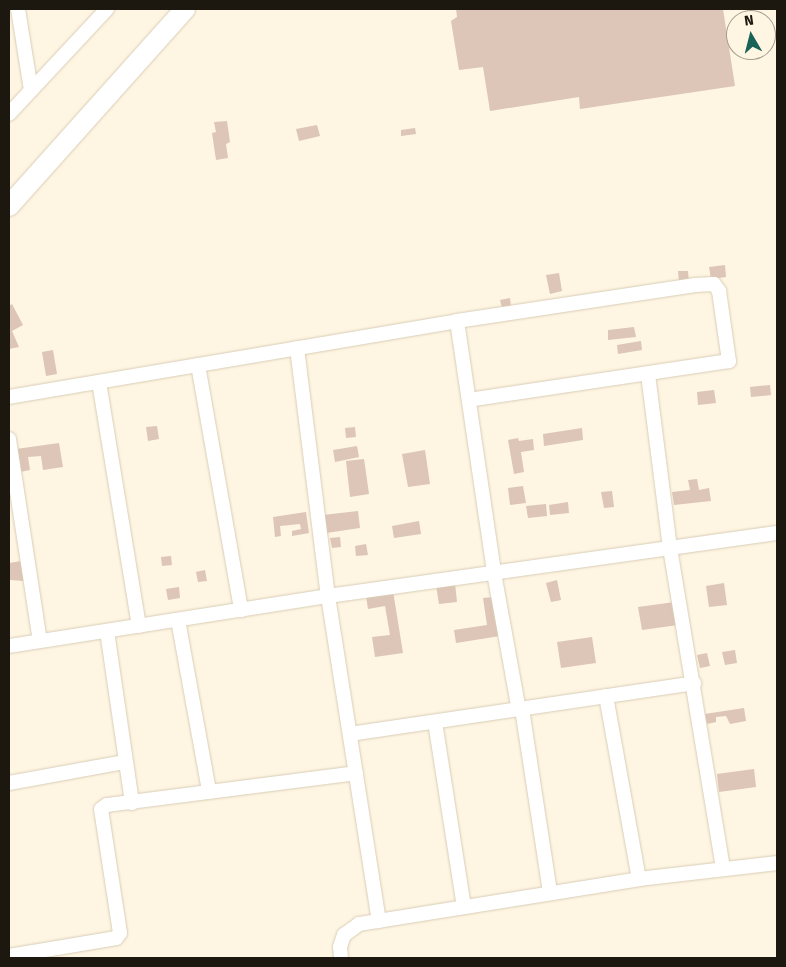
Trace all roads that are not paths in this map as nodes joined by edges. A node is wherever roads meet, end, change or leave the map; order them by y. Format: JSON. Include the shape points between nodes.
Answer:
{"nodes":[{"id":1,"x":18,"y":9,"type":"edge"},
{"id":2,"x":107,"y":9,"type":"edge"},
{"id":3,"x":185,"y":9,"type":"edge"},
{"id":4,"x":31,"y":90,"type":"junction"},
{"id":5,"x":9,"y":114,"type":"edge"},
{"id":6,"x":9,"y":206,"type":"edge"},
{"id":7,"x":458,"y":321,"type":"junction"},
{"id":8,"x":297,"y":348,"type":"junction"},
{"id":9,"x":198,"y":365,"type":"junction"},
{"id":10,"x":648,"y":374,"type":"junction"},
{"id":11,"x":99,"y":382,"type":"junction"},
{"id":12,"x":9,"y":397,"type":"edge"},
{"id":13,"x":469,"y":400,"type":"junction"},
{"id":14,"x":9,"y":439,"type":"edge"},
{"id":15,"x":777,"y":533,"type":"edge"},
{"id":16,"x":670,"y":548,"type":"junction"},
{"id":17,"x":494,"y":573,"type":"junction"},
{"id":18,"x":328,"y":596,"type":"junction"},
{"id":19,"x":241,"y":610,"type":"junction"},
{"id":20,"x":178,"y":620,"type":"junction"},
{"id":21,"x":139,"y":626,"type":"junction"},
{"id":22,"x":107,"y":631,"type":"junction"},
{"id":23,"x":40,"y":641,"type":"junction"},
{"id":24,"x":9,"y":646,"type":"edge"},
{"id":25,"x":694,"y":683,"type":"junction"},
{"id":26,"x":606,"y":696,"type":"junction"},
{"id":27,"x":520,"y":709,"type":"junction"},
{"id":28,"x":434,"y":722,"type":"junction"},
{"id":29,"x":350,"y":734,"type":"junction"},
{"id":30,"x":125,"y":762,"type":"junction"},
{"id":31,"x":356,"y":773,"type":"junction"},
{"id":32,"x":9,"y":783,"type":"edge"},
{"id":33,"x":209,"y":791,"type":"junction"},
{"id":34,"x":132,"y":803,"type":"junction"},
{"id":35,"x":777,"y":863,"type":"edge"},
{"id":36,"x":723,"y":869,"type":"junction"},
{"id":37,"x":639,"y":880,"type":"junction"},
{"id":38,"x":550,"y":893,"type":"junction"},
{"id":39,"x":464,"y":907,"type":"junction"},
{"id":40,"x":379,"y":921,"type":"junction"},
{"id":41,"x":9,"y":956,"type":"edge"},
{"id":42,"x":341,"y":958,"type":"edge"}],
"edges":[{"from":1,"to":4,"type":"street"},
{"from":2,"to":4,"type":"street"},
{"from":3,"to":6,"type":"street"},
{"from":4,"to":5,"type":"street"},
{"from":7,"to":8,"type":"street"},
{"from":7,"to":10,"type":"street","via":[[714,284],[719,291],[729,361]]},
{"from":7,"to":13,"type":"street"},
{"from":8,"to":9,"type":"street"},
{"from":8,"to":18,"type":"street"},
{"from":9,"to":11,"type":"street"},
{"from":9,"to":19,"type":"street"},
{"from":10,"to":13,"type":"street"},
{"from":10,"to":16,"type":"street"},
{"from":11,"to":12,"type":"street"},
{"from":11,"to":21,"type":"street"},
{"from":13,"to":17,"type":"street"},
{"from":14,"to":23,"type":"street"},
{"from":15,"to":16,"type":"street"},
{"from":16,"to":17,"type":"street"},
{"from":16,"to":25,"type":"street"},
{"from":17,"to":18,"type":"street"},
{"from":17,"to":27,"type":"street"},
{"from":18,"to":19,"type":"street"},
{"from":18,"to":29,"type":"street"},
{"from":19,"to":20,"type":"street"},
{"from":20,"to":21,"type":"street"},
{"from":20,"to":33,"type":"street"},
{"from":21,"to":22,"type":"street"},
{"from":22,"to":23,"type":"street"},
{"from":22,"to":30,"type":"street"},
{"from":23,"to":24,"type":"street"},
{"from":25,"to":26,"type":"street"},
{"from":25,"to":36,"type":"street"},
{"from":26,"to":27,"type":"street"},
{"from":26,"to":37,"type":"street"},
{"from":27,"to":28,"type":"street"},
{"from":27,"to":38,"type":"street"},
{"from":28,"to":29,"type":"street"},
{"from":28,"to":39,"type":"street"},
{"from":29,"to":31,"type":"street"},
{"from":30,"to":32,"type":"street"},
{"from":30,"to":34,"type":"street"},
{"from":31,"to":33,"type":"street"},
{"from":31,"to":40,"type":"street"},
{"from":33,"to":34,"type":"street"},
{"from":34,"to":41,"type":"street","via":[[107,805],[101,809],[120,934],[116,938]]},
{"from":35,"to":36,"type":"street"},
{"from":36,"to":37,"type":"street"},
{"from":37,"to":38,"type":"street"},
{"from":38,"to":39,"type":"street"},
{"from":39,"to":40,"type":"street"},
{"from":40,"to":42,"type":"street","via":[[359,924],[344,935],[340,946]]}]}
